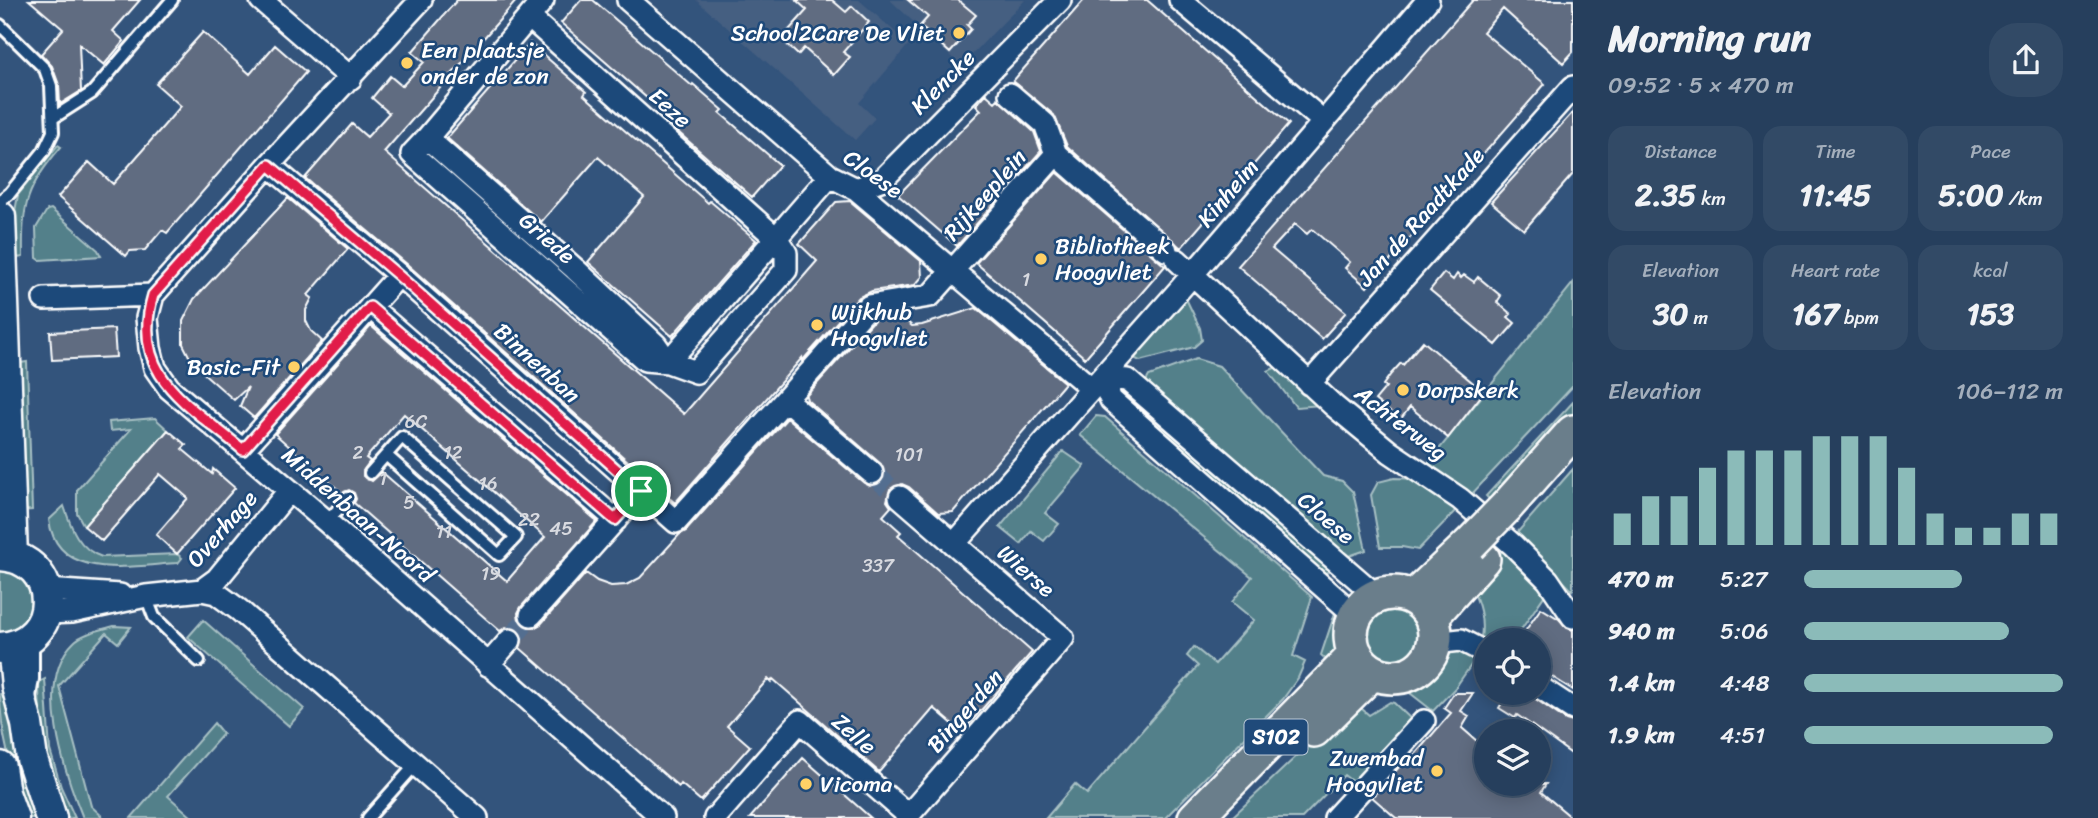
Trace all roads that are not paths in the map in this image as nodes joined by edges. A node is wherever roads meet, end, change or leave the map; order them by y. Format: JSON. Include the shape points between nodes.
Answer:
{"nodes":[{"id":1,"x":172,"y":0,"type":"edge"},
{"id":2,"x":261,"y":0,"type":"edge"},
{"id":3,"x":421,"y":0,"type":"edge"},
{"id":4,"x":543,"y":0,"type":"edge"},
{"id":5,"x":628,"y":0,"type":"edge"},
{"id":6,"x":1060,"y":0,"type":"edge"},
{"id":7,"x":1180,"y":0,"type":"edge"},
{"id":8,"x":1428,"y":0,"type":"edge"},
{"id":9,"x":529,"y":17,"type":"junction"},
{"id":10,"x":0,"y":25,"type":"edge"},
{"id":11,"x":351,"y":78,"type":"junction"},
{"id":12,"x":1000,"y":85,"type":"junction"},
{"id":13,"x":1573,"y":87,"type":"edge"},
{"id":14,"x":52,"y":118,"type":"junction"},
{"id":15,"x":1323,"y":121,"type":"junction"},
{"id":16,"x":1056,"y":154,"type":"junction"},
{"id":17,"x":269,"y":165,"type":"junction"},
{"id":18,"x":830,"y":176,"type":"junction"},
{"id":19,"x":856,"y":189,"type":"junction"},
{"id":20,"x":0,"y":201,"type":"edge"},
{"id":21,"x":0,"y":216,"type":"edge"},
{"id":22,"x":777,"y":239,"type":"junction"},
{"id":23,"x":1179,"y":261,"type":"junction"},
{"id":24,"x":953,"y":271,"type":"junction"},
{"id":25,"x":398,"y":275,"type":"junction"},
{"id":26,"x":153,"y":295,"type":"junction"},
{"id":27,"x":44,"y":299,"type":"dead end"},
{"id":28,"x":370,"y":307,"type":"junction"},
{"id":29,"x":1101,"y":382,"type":"junction"},
{"id":30,"x":1309,"y":384,"type":"junction"},
{"id":31,"x":786,"y":400,"type":"junction"},
{"id":32,"x":1573,"y":432,"type":"edge"},
{"id":33,"x":243,"y":450,"type":"junction"},
{"id":34,"x":386,"y":454,"type":"junction"},
{"id":35,"x":1573,"y":460,"type":"edge"},
{"id":36,"x":370,"y":473,"type":"dead end"},
{"id":37,"x":872,"y":473,"type":"tunnel mouth"},
{"id":38,"x":289,"y":491,"type":"junction"},
{"id":39,"x":641,"y":491,"type":"junction"},
{"id":40,"x":900,"y":497,"type":"tunnel mouth"},
{"id":41,"x":348,"y":498,"type":"dead end"},
{"id":42,"x":1513,"y":512,"type":"junction"},
{"id":43,"x":615,"y":520,"type":"junction"},
{"id":44,"x":327,"y":522,"type":"junction"},
{"id":45,"x":954,"y":544,"type":"junction"},
{"id":46,"x":6,"y":556,"type":"edge"},
{"id":47,"x":202,"y":590,"type":"junction"},
{"id":48,"x":146,"y":596,"type":"junction"},
{"id":49,"x":1366,"y":606,"type":"junction"},
{"id":50,"x":531,"y":615,"type":"tunnel mouth"},
{"id":51,"x":1573,"y":617,"type":"edge"},
{"id":52,"x":1435,"y":624,"type":"junction"},
{"id":53,"x":28,"y":627,"type":"edge"},
{"id":54,"x":1063,"y":638,"type":"joint"},
{"id":55,"x":510,"y":640,"type":"tunnel mouth"},
{"id":56,"x":1474,"y":646,"type":"edge"},
{"id":57,"x":199,"y":661,"type":"dead end"},
{"id":58,"x":1364,"y":663,"type":"junction"},
{"id":59,"x":488,"y":665,"type":"junction"},
{"id":60,"x":1555,"y":694,"type":"edge"},
{"id":61,"x":1573,"y":709,"type":"edge"},
{"id":62,"x":1424,"y":721,"type":"dead end"},
{"id":63,"x":416,"y":764,"type":"junction"},
{"id":64,"x":717,"y":815,"type":"edge"},
{"id":65,"x":907,"y":816,"type":"edge"},
{"id":66,"x":51,"y":818,"type":"edge"},
{"id":67,"x":368,"y":818,"type":"edge"},
{"id":68,"x":477,"y":818,"type":"edge"},
{"id":69,"x":663,"y":818,"type":"edge"},
{"id":70,"x":1195,"y":818,"type":"edge"},
{"id":71,"x":1225,"y":818,"type":"edge"},
{"id":72,"x":1335,"y":818,"type":"edge"}],
"edges":[{"from":1,"to":14,"type":"lane","via":[[92,93]]},
{"from":2,"to":11,"type":"street"},
{"from":3,"to":11,"type":"street"},
{"from":4,"to":9,"type":"street","name":"Griede"},
{"from":5,"to":18,"type":"street","name":"Cloese"},
{"from":6,"to":12,"type":"street","name":"Klencke"},
{"from":7,"to":15,"type":"street"},
{"from":8,"to":15,"type":"street","name":"Kinheim"},
{"from":9,"to":22,"type":"street","name":"Eeze"},
{"from":9,"to":22,"type":"street","name":"Griede","via":[[412,154],[645,360],[696,372],[786,270],[786,253]]},
{"from":10,"to":14,"type":"lane","via":[[45,69],[51,86]]},
{"from":11,"to":17,"type":"street"},
{"from":12,"to":16,"type":"street","name":"Rijkeeplein","via":[[1045,124]]},
{"from":12,"to":19,"type":"street","name":"Klencke","via":[[883,179]]},
{"from":13,"to":30,"type":"street","name":"Jan de Raadtkade"},
{"from":14,"to":20,"type":"lane","via":[[53,132],[44,150]]},
{"from":15,"to":23,"type":"street","name":"Kinheim"},
{"from":16,"to":23,"type":"street","name":"Rijkeeplein"},
{"from":16,"to":24,"type":"street","name":"Rijkeeplein"},
{"from":17,"to":25,"type":"street","name":"Binnenban"},
{"from":17,"to":26,"type":"street"},
{"from":18,"to":19,"type":"street","name":"Cloese"},
{"from":18,"to":22,"type":"street"},
{"from":19,"to":24,"type":"street","name":"Cloese"},
{"from":21,"to":46,"type":"main road"},
{"from":23,"to":29,"type":"street","name":"Kinheim"},
{"from":23,"to":30,"type":"street","name":"Achterweg"},
{"from":24,"to":29,"type":"street","name":"Cloese"},
{"from":24,"to":31,"type":"street","name":"Binnenban","via":[[930,296],[869,306]]},
{"from":25,"to":28,"type":"street"},
{"from":25,"to":39,"type":"street","name":"Binnenban"},
{"from":26,"to":27,"type":"street"},
{"from":26,"to":33,"type":"street","name":"Middenbaan-Noord","via":[[147,318],[155,368],[169,388]]},
{"from":28,"to":33,"type":"street"},
{"from":28,"to":43,"type":"street"},
{"from":29,"to":45,"type":"street","name":"Kinheim"},
{"from":29,"to":49,"type":"street","name":"Cloese","via":[[1111,400]]},
{"from":29,"to":49,"type":"street","name":"Cloese","via":[[1127,380]]},
{"from":30,"to":51,"type":"street","name":"Achterweg","via":[[1390,452],[1460,499],[1496,530],[1548,580]]},
{"from":31,"to":37,"type":"street"},
{"from":31,"to":39,"type":"street","name":"Binnenban","via":[[676,522]]},
{"from":32,"to":42,"type":"main road"},
{"from":33,"to":38,"type":"street","name":"Middenbaan-Noord"},
{"from":34,"to":34,"type":"lane","via":[[499,555],[516,537],[402,437]]},
{"from":34,"to":36,"type":"lane"},
{"from":35,"to":42,"type":"main road"},
{"from":38,"to":44,"type":"street","name":"Middenbaan-Noord"},
{"from":38,"to":47,"type":"street","name":"Overhage","via":[[217,579]]},
{"from":39,"to":43,"type":"street"},
{"from":40,"to":45,"type":"street"},
{"from":41,"to":44,"type":"lane"},
{"from":42,"to":52,"type":"main road","bridge":true,"via":[[1476,552]]},
{"from":43,"to":50,"type":"street"},
{"from":44,"to":59,"type":"street","name":"Middenbaan-Noord"},
{"from":45,"to":54,"type":"street","name":"Wierse"},
{"from":46,"to":53,"type":"main road","via":[[33,569]]},
{"from":47,"to":48,"type":"street","name":"Overhage"},
{"from":47,"to":63,"type":"street","via":[[216,593],[239,610]]},
{"from":48,"to":53,"type":"street","name":"Overhage"},
{"from":48,"to":57,"type":"lane","via":[[154,617]]},
{"from":49,"to":52,"type":"main road","via":[[1392,593]]},
{"from":49,"to":58,"type":"main road","via":[[1351,635]]},
{"from":52,"to":56,"type":"street"},
{"from":52,"to":58,"type":"main road","via":[[1423,664],[1411,673],[1388,677]]},
{"from":53,"to":66,"type":"main road","via":[[17,684],[32,759]]},
{"from":54,"to":65,"type":"street","name":"Bingerden"},
{"from":55,"to":59,"type":"street"},
{"from":58,"to":70,"type":"main road","number":"S102"},
{"from":58,"to":71,"type":"main road","number":"S102"},
{"from":59,"to":69,"type":"street","name":"Middenbaan-Noord"},
{"from":60,"to":61,"type":"street"},
{"from":62,"to":72,"type":"street"},
{"from":63,"to":67,"type":"lane"},
{"from":63,"to":68,"type":"street"},
{"from":64,"to":65,"type":"street","name":"Zelle","via":[[800,721]]}]}
